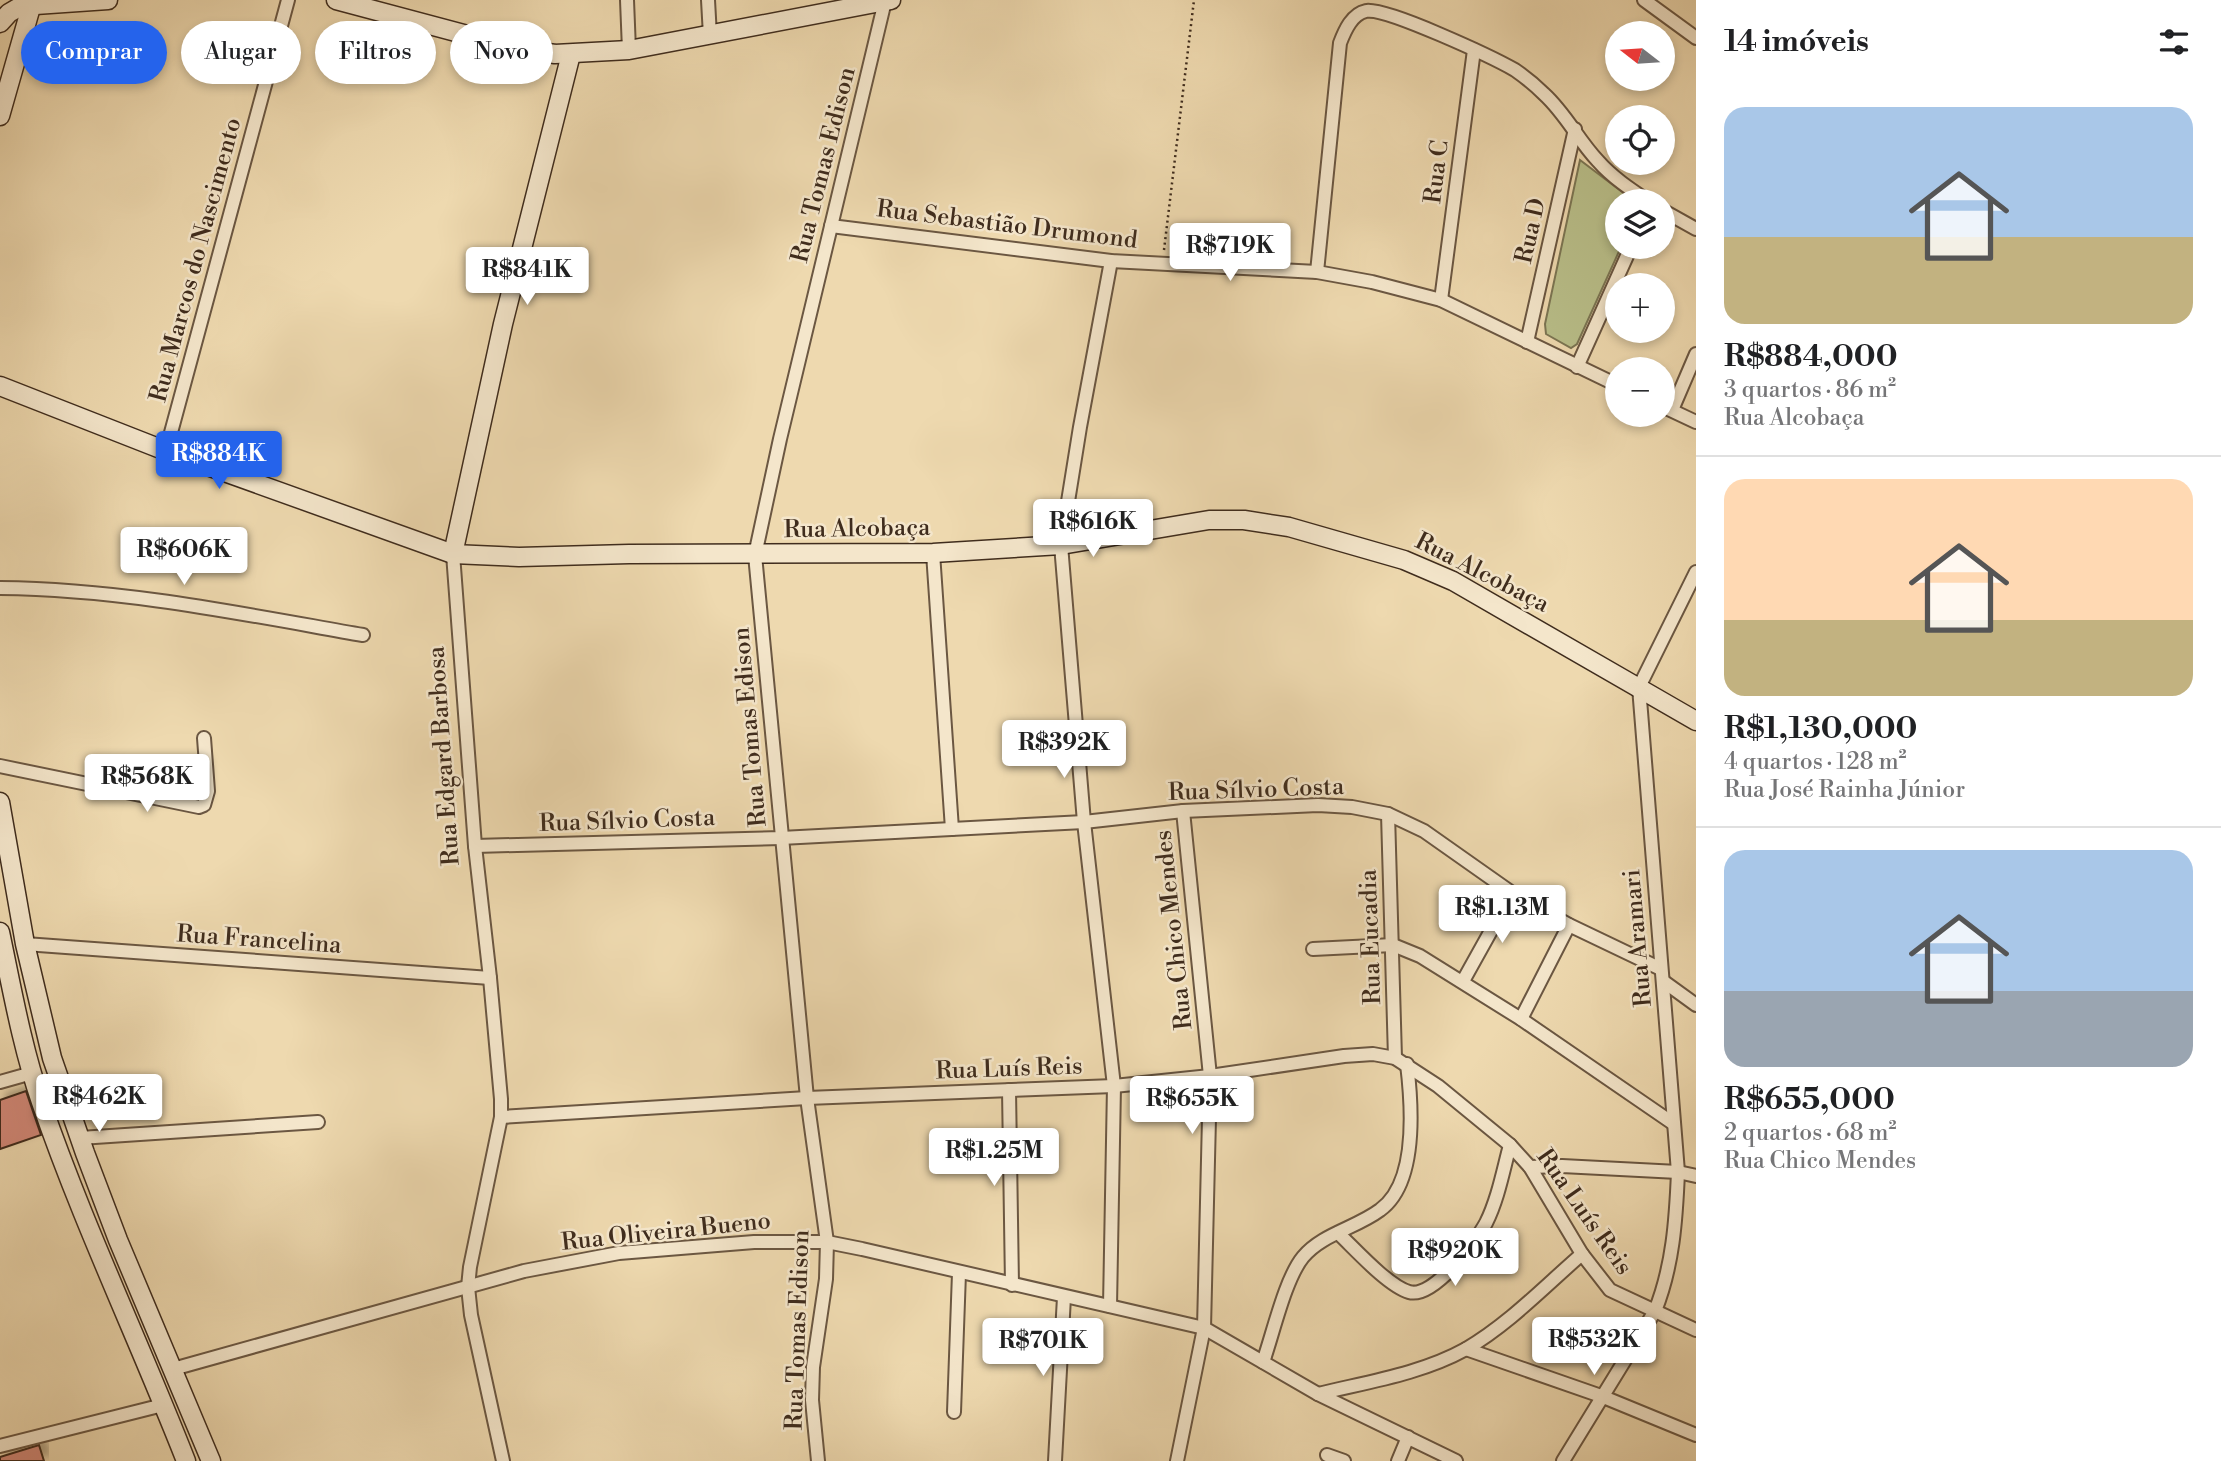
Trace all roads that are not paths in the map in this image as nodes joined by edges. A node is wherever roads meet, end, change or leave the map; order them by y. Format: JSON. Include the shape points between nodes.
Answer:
{"nodes":[{"id":1,"x":5,"y":0,"type":"edge"},
{"id":2,"x":108,"y":0,"type":"edge"},
{"id":3,"x":288,"y":0,"type":"edge"},
{"id":4,"x":336,"y":0,"type":"edge"},
{"id":5,"x":627,"y":0,"type":"edge"},
{"id":6,"x":708,"y":0,"type":"edge"},
{"id":7,"x":1644,"y":0,"type":"edge"},
{"id":8,"x":888,"y":1,"type":"edge"},
{"id":9,"x":33,"y":2,"type":"edge"},
{"id":10,"x":0,"y":22,"type":"edge"},
{"id":11,"x":710,"y":36,"type":"junction"},
{"id":12,"x":1696,"y":38,"type":"edge"},
{"id":13,"x":629,"y":50,"type":"junction"},
{"id":14,"x":1474,"y":50,"type":"junction"},
{"id":15,"x":571,"y":54,"type":"junction"},
{"id":16,"x":0,"y":116,"type":"edge"},
{"id":17,"x":1575,"y":129,"type":"junction"},
{"id":18,"x":1632,"y":189,"type":"edge"},
{"id":19,"x":1675,"y":217,"type":"edge"},
{"id":20,"x":831,"y":226,"type":"junction"},
{"id":21,"x":1696,"y":229,"type":"edge"},
{"id":22,"x":1626,"y":259,"type":"edge"},
{"id":23,"x":1111,"y":261,"type":"junction"},
{"id":24,"x":1317,"y":272,"type":"junction"},
{"id":25,"x":1441,"y":300,"type":"junction"},
{"id":26,"x":1527,"y":342,"type":"junction"},
{"id":27,"x":1696,"y":354,"type":"edge"},
{"id":28,"x":1577,"y":368,"type":"junction"},
{"id":29,"x":1605,"y":380,"type":"edge"},
{"id":30,"x":0,"y":386,"type":"edge"},
{"id":31,"x":1675,"y":393,"type":"edge"},
{"id":32,"x":1675,"y":412,"type":"edge"},
{"id":33,"x":1696,"y":422,"type":"edge"},
{"id":34,"x":166,"y":451,"type":"junction"},
{"id":35,"x":1061,"y":545,"type":"junction"},
{"id":36,"x":933,"y":553,"type":"junction"},
{"id":37,"x":453,"y":554,"type":"junction"},
{"id":38,"x":755,"y":555,"type":"junction"},
{"id":39,"x":1696,"y":572,"type":"edge"},
{"id":40,"x":0,"y":588,"type":"edge"},
{"id":41,"x":363,"y":635,"type":"dead end"},
{"id":42,"x":1639,"y":687,"type":"junction"},
{"id":43,"x":1696,"y":721,"type":"edge"},
{"id":44,"x":204,"y":738,"type":"dead end"},
{"id":45,"x":0,"y":766,"type":"edge"},
{"id":46,"x":0,"y":802,"type":"edge"},
{"id":47,"x":1183,"y":811,"type":"junction"},
{"id":48,"x":1388,"y":814,"type":"junction"},
{"id":49,"x":1084,"y":822,"type":"junction"},
{"id":50,"x":952,"y":829,"type":"junction"},
{"id":51,"x":781,"y":838,"type":"junction"},
{"id":52,"x":475,"y":846,"type":"junction"},
{"id":53,"x":1512,"y":893,"type":"junction"},
{"id":54,"x":1569,"y":925,"type":"junction"},
{"id":55,"x":0,"y":932,"type":"edge"},
{"id":56,"x":25,"y":944,"type":"junction"},
{"id":57,"x":1393,"y":945,"type":"junction"},
{"id":58,"x":1313,"y":949,"type":"dead end"},
{"id":59,"x":3,"y":957,"type":"edge"},
{"id":60,"x":1662,"y":975,"type":"junction"},
{"id":61,"x":490,"y":978,"type":"junction"},
{"id":62,"x":1463,"y":981,"type":"junction"},
{"id":63,"x":1696,"y":1004,"type":"edge"},
{"id":64,"x":1521,"y":1019,"type":"junction"},
{"id":65,"x":1401,"y":1061,"type":"junction"},
{"id":66,"x":32,"y":1073,"type":"junction"},
{"id":67,"x":1210,"y":1076,"type":"junction"},
{"id":68,"x":0,"y":1082,"type":"edge"},
{"id":69,"x":1114,"y":1086,"type":"junction"},
{"id":70,"x":1009,"y":1090,"type":"junction"},
{"id":71,"x":807,"y":1098,"type":"junction"},
{"id":72,"x":501,"y":1117,"type":"junction"},
{"id":73,"x":318,"y":1122,"type":"dead end"},
{"id":74,"x":1674,"y":1124,"type":"junction"},
{"id":75,"x":80,"y":1138,"type":"junction"},
{"id":76,"x":1510,"y":1145,"type":"junction"},
{"id":77,"x":1530,"y":1167,"type":"junction"},
{"id":78,"x":1678,"y":1172,"type":"junction"},
{"id":79,"x":1696,"y":1176,"type":"edge"},
{"id":80,"x":1338,"y":1233,"type":"junction"},
{"id":81,"x":827,"y":1242,"type":"junction"},
{"id":82,"x":1582,"y":1254,"type":"junction"},
{"id":83,"x":959,"y":1273,"type":"junction"},
{"id":84,"x":1012,"y":1284,"type":"junction"},
{"id":85,"x":468,"y":1287,"type":"junction"},
{"id":86,"x":1064,"y":1297,"type":"junction"},
{"id":87,"x":1110,"y":1306,"type":"junction"},
{"id":88,"x":1655,"y":1311,"type":"junction"},
{"id":89,"x":1204,"y":1328,"type":"junction"},
{"id":90,"x":1696,"y":1329,"type":"edge"},
{"id":91,"x":1466,"y":1349,"type":"junction"},
{"id":92,"x":1263,"y":1362,"type":"junction"},
{"id":93,"x":173,"y":1369,"type":"junction"},
{"id":94,"x":1318,"y":1394,"type":"junction"},
{"id":95,"x":1601,"y":1396,"type":"junction"},
{"id":96,"x":163,"y":1405,"type":"junction"},
{"id":97,"x":954,"y":1412,"type":"dead end"},
{"id":98,"x":1696,"y":1435,"type":"edge"},
{"id":99,"x":1408,"y":1437,"type":"junction"},
{"id":100,"x":0,"y":1446,"type":"edge"},
{"id":101,"x":1327,"y":1455,"type":"dead end"},
{"id":102,"x":186,"y":1461,"type":"edge"},
{"id":103,"x":211,"y":1461,"type":"edge"},
{"id":104,"x":503,"y":1461,"type":"edge"},
{"id":105,"x":818,"y":1461,"type":"edge"},
{"id":106,"x":1055,"y":1461,"type":"edge"},
{"id":107,"x":1177,"y":1461,"type":"edge"},
{"id":108,"x":1344,"y":1461,"type":"edge"},
{"id":109,"x":1398,"y":1461,"type":"edge"},
{"id":110,"x":1456,"y":1461,"type":"edge"},
{"id":111,"x":1563,"y":1461,"type":"edge"}],
"edges":[{"from":1,"to":10,"type":"main road"},
{"from":2,"to":9,"type":"main road"},
{"from":3,"to":34,"type":"street","name":"Rua Marcos do Nascimento"},
{"from":4,"to":15,"type":"main road","via":[[520,49]]},
{"from":5,"to":13,"type":"street"},
{"from":6,"to":11,"type":"street"},
{"from":7,"to":12,"type":"street"},
{"from":8,"to":11,"type":"main road"},
{"from":8,"to":20,"type":"street","name":"Rua Tomas Edison"},
{"from":9,"to":10,"type":"main road","via":[[14,9]]},
{"from":9,"to":16,"type":"main road"},
{"from":11,"to":13,"type":"main road"},
{"from":13,"to":15,"type":"main road"},
{"from":14,"to":17,"type":"street","via":[[1516,71],[1546,95]]},
{"from":14,"to":24,"type":"street","via":[[1377,11],[1354,18],[1345,30]]},
{"from":14,"to":25,"type":"street","name":"Rua C"},
{"from":15,"to":37,"type":"main road","name":"Rua Edgard Barbosa","via":[[503,324]]},
{"from":17,"to":18,"type":"street","via":[[1591,153]]},
{"from":17,"to":26,"type":"street","name":"Rua D"},
{"from":19,"to":21,"type":"street"},
{"from":20,"to":23,"type":"street","name":"Rua Sebastião Drumond"},
{"from":20,"to":38,"type":"street","name":"Rua Tomas Edison"},
{"from":22,"to":28,"type":"street"},
{"from":23,"to":24,"type":"street","name":"Rua Sebastião Drumond"},
{"from":23,"to":35,"type":"street"},
{"from":24,"to":25,"type":"street","name":"Rua Sebastião Drumond"},
{"from":25,"to":26,"type":"street","name":"Rua Sebastião Drumond"},
{"from":26,"to":28,"type":"street","name":"Rua Sebastião Drumond"},
{"from":27,"to":31,"type":"street"},
{"from":28,"to":29,"type":"street","name":"Rua Sebastião Drumond"},
{"from":30,"to":34,"type":"main road","name":"Rua Alcobaça"},
{"from":32,"to":33,"type":"street"},
{"from":34,"to":37,"type":"main road","name":"Rua Alcobaça"},
{"from":35,"to":36,"type":"main road","name":"Rua Alcobaça"},
{"from":35,"to":42,"type":"main road","name":"Rua Alcobaça","via":[[1209,520],[1244,520],[1322,535],[1404,560],[1453,581]]},
{"from":35,"to":49,"type":"street"},
{"from":36,"to":38,"type":"main road","name":"Rua Alcobaça"},
{"from":36,"to":50,"type":"street"},
{"from":37,"to":38,"type":"main road","name":"Rua Alcobaça"},
{"from":37,"to":52,"type":"street","name":"Rua Edgard Barbosa"},
{"from":38,"to":51,"type":"street","name":"Rua Tomas Edison"},
{"from":39,"to":42,"type":"street"},
{"from":40,"to":41,"type":"street","via":[[129,597]]},
{"from":42,"to":43,"type":"main road","name":"Rua Alcobaça"},
{"from":42,"to":60,"type":"street","name":"Rua Aramari"},
{"from":44,"to":45,"type":"street","via":[[208,791],[200,807]]},
{"from":46,"to":56,"type":"main road"},
{"from":47,"to":48,"type":"street","name":"Rua Sílvio Costa","via":[[1318,805]]},
{"from":47,"to":49,"type":"street","name":"Rua Sílvio Costa"},
{"from":47,"to":67,"type":"street","name":"Rua Chico Mendes"},
{"from":48,"to":53,"type":"street","name":"Rua Sílvio Costa","via":[[1424,831]]},
{"from":48,"to":57,"type":"street","name":"Rua Eucadia"},
{"from":49,"to":50,"type":"street","name":"Rua Sílvio Costa"},
{"from":49,"to":69,"type":"street"},
{"from":50,"to":51,"type":"street","name":"Rua Sílvio Costa"},
{"from":51,"to":52,"type":"street","name":"Rua Sílvio Costa"},
{"from":51,"to":71,"type":"street","name":"Rua Tomas Edison"},
{"from":52,"to":61,"type":"street","name":"Rua Edgard Barbosa"},
{"from":53,"to":54,"type":"street","name":"Rua Sílvio Costa"},
{"from":53,"to":62,"type":"street"},
{"from":54,"to":60,"type":"street","name":"Rua Sílvio Costa"},
{"from":54,"to":64,"type":"street"},
{"from":55,"to":59,"type":"main road"},
{"from":56,"to":61,"type":"street","name":"Rua Francelina"},
{"from":56,"to":75,"type":"main road","via":[[52,1058]]},
{"from":57,"to":58,"type":"street"},
{"from":57,"to":62,"type":"street"},
{"from":57,"to":65,"type":"street","name":"Rua Eucadia"},
{"from":59,"to":66,"type":"main road"},
{"from":60,"to":63,"type":"street","name":"Rua Sílvio Costa"},
{"from":60,"to":74,"type":"street","name":"Rua Aramari"},
{"from":61,"to":72,"type":"street","name":"Rua Edgard Barbosa"},
{"from":62,"to":64,"type":"street"},
{"from":64,"to":74,"type":"street"},
{"from":65,"to":67,"type":"street","name":"Rua Luís Reis","via":[[1373,1054],[1344,1056]]},
{"from":65,"to":76,"type":"street","name":"Rua Luís Reis"},
{"from":65,"to":80,"type":"street","name":"Rua Eucadia","via":[[1412,1116],[1402,1181],[1393,1199],[1380,1210]]},
{"from":66,"to":68,"type":"street"},
{"from":66,"to":96,"type":"main road","via":[[89,1231]]},
{"from":67,"to":69,"type":"street","name":"Rua Luís Reis"},
{"from":67,"to":89,"type":"street","name":"Rua Chico Mendes"},
{"from":69,"to":70,"type":"street","name":"Rua Luís Reis"},
{"from":69,"to":87,"type":"street"},
{"from":70,"to":71,"type":"street","name":"Rua Luís Reis"},
{"from":70,"to":84,"type":"street"},
{"from":71,"to":72,"type":"street","name":"Rua Luís Reis"},
{"from":71,"to":81,"type":"street","name":"Rua Tomas Edison"},
{"from":72,"to":85,"type":"street","name":"Rua Edgard Barbosa"},
{"from":73,"to":75,"type":"street"},
{"from":74,"to":78,"type":"street","name":"Rua Aramari"},
{"from":75,"to":93,"type":"main road"},
{"from":76,"to":77,"type":"street","name":"Rua Luís Reis"},
{"from":76,"to":80,"type":"street","via":[[1486,1223],[1471,1247],[1425,1291],[1412,1293],[1397,1287]]},
{"from":77,"to":78,"type":"street"},
{"from":77,"to":82,"type":"street","name":"Rua Luís Reis"},
{"from":78,"to":79,"type":"street"},
{"from":78,"to":88,"type":"street","name":"Rua Aramari","via":[[1675,1234],[1665,1287]]},
{"from":80,"to":92,"type":"street","name":"Rua Eucadia","via":[[1314,1246],[1301,1260]]},
{"from":81,"to":83,"type":"street","name":"Rua Oliveira Bueno"},
{"from":81,"to":85,"type":"street","name":"Rua Oliveira Bueno","via":[[754,1242],[619,1253]]},
{"from":81,"to":105,"type":"street","name":"Rua Tomas Edison","via":[[812,1400]]},
{"from":82,"to":88,"type":"street","name":"Rua Luís Reis","via":[[1610,1290]]},
{"from":82,"to":91,"type":"street"},
{"from":83,"to":84,"type":"street","name":"Rua Oliveira Bueno"},
{"from":83,"to":97,"type":"street"},
{"from":84,"to":86,"type":"street","name":"Rua Oliveira Bueno"},
{"from":85,"to":93,"type":"street","name":"Rua Oliveira Bueno"},
{"from":85,"to":104,"type":"street","name":"Rua Edgard Barbosa"},
{"from":86,"to":87,"type":"street","name":"Rua Oliveira Bueno"},
{"from":86,"to":106,"type":"street"},
{"from":87,"to":89,"type":"street","name":"Rua Oliveira Bueno"},
{"from":88,"to":90,"type":"street","name":"Rua Luís Reis"},
{"from":88,"to":95,"type":"street","name":"Rua Aramari"},
{"from":89,"to":92,"type":"street","name":"Rua Oliveira Bueno"},
{"from":89,"to":107,"type":"street","name":"Rua Chico Mendes"},
{"from":91,"to":94,"type":"street","via":[[1428,1366]]},
{"from":91,"to":95,"type":"street"},
{"from":92,"to":94,"type":"street","name":"Rua Oliveira Bueno"},
{"from":93,"to":103,"type":"main road"},
{"from":94,"to":99,"type":"street","name":"Rua Oliveira Bueno"},
{"from":95,"to":98,"type":"street"},
{"from":95,"to":111,"type":"street","name":"Rua Aramari"},
{"from":96,"to":100,"type":"street"},
{"from":96,"to":102,"type":"main road"},
{"from":99,"to":109,"type":"street"},
{"from":99,"to":110,"type":"street","name":"Rua Oliveira Bueno"},
{"from":101,"to":108,"type":"street"}]}
